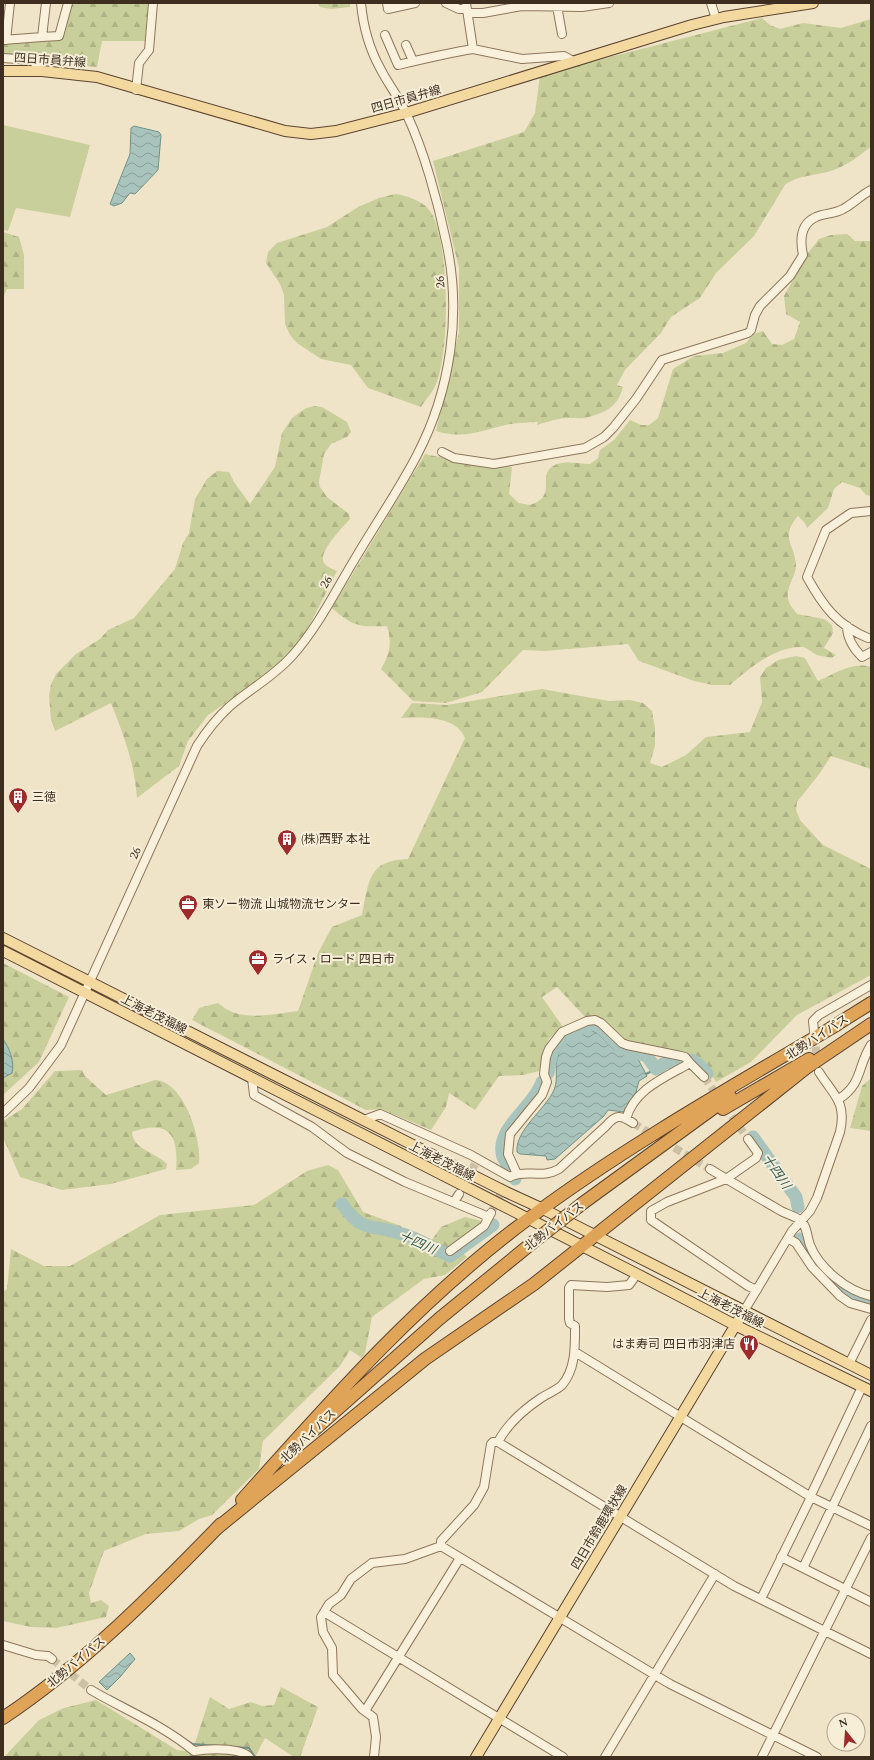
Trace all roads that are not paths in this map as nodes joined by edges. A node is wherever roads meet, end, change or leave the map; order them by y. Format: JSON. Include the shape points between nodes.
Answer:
{"nodes":[{"id":1,"x":10,"y":3,"type":"edge"},
{"id":2,"x":46,"y":3,"type":"edge"},
{"id":3,"x":68,"y":3,"type":"edge"},
{"id":4,"x":153,"y":3,"type":"edge"},
{"id":5,"x":361,"y":3,"type":"edge"},
{"id":6,"x":387,"y":3,"type":"edge"},
{"id":7,"x":415,"y":3,"type":"edge"},
{"id":8,"x":446,"y":3,"type":"edge"},
{"id":9,"x":609,"y":3,"type":"edge"},
{"id":10,"x":711,"y":3,"type":"edge"},
{"id":11,"x":813,"y":3,"type":"edge"},
{"id":12,"x":589,"y":4,"type":"edge"},
{"id":13,"x":557,"y":6,"type":"junction"},
{"id":14,"x":467,"y":8,"type":"edge"},
{"id":15,"x":716,"y":19,"type":"junction"},
{"id":16,"x":562,"y":34,"type":"dead end"},
{"id":17,"x":385,"y":35,"type":"dead end"},
{"id":18,"x":42,"y":37,"type":"junction"},
{"id":19,"x":5,"y":40,"type":"edge"},
{"id":20,"x":406,"y":45,"type":"dead end"},
{"id":21,"x":473,"y":50,"type":"junction"},
{"id":22,"x":3,"y":58,"type":"edge"},
{"id":23,"x":573,"y":60,"type":"junction"},
{"id":24,"x":413,"y":61,"type":"junction"},
{"id":25,"x":3,"y":71,"type":"edge"},
{"id":26,"x":42,"y":71,"type":"junction"},
{"id":27,"x":136,"y":90,"type":"junction"},
{"id":28,"x":406,"y":113,"type":"junction"},
{"id":29,"x":871,"y":190,"type":"edge"},
{"id":30,"x":442,"y":452,"type":"dead end"},
{"id":31,"x":871,"y":511,"type":"edge"},
{"id":32,"x":847,"y":626,"type":"junction"},
{"id":33,"x":868,"y":638,"type":"dead end"},
{"id":34,"x":871,"y":652,"type":"edge"},
{"id":35,"x":3,"y":938,"type":"edge"},
{"id":36,"x":3,"y":951,"type":"edge"},
{"id":37,"x":90,"y":982,"type":"junction"},
{"id":38,"x":871,"y":985,"type":"edge"},
{"id":39,"x":85,"y":993,"type":"junction"},
{"id":40,"x":871,"y":1003,"type":"edge"},
{"id":41,"x":871,"y":1023,"type":"edge"},
{"id":42,"x":838,"y":1024,"type":"junction"},
{"id":43,"x":814,"y":1031,"type":"tunnel mouth"},
{"id":44,"x":871,"y":1045,"type":"edge"},
{"id":45,"x":690,"y":1063,"type":"junction"},
{"id":46,"x":818,"y":1072,"type":"tunnel mouth"},
{"id":47,"x":704,"y":1077,"type":"tunnel mouth"},
{"id":48,"x":252,"y":1078,"type":"junction"},
{"id":49,"x":839,"y":1099,"type":"junction"},
{"id":50,"x":3,"y":1113,"type":"edge"},
{"id":51,"x":364,"y":1120,"type":"junction"},
{"id":52,"x":748,"y":1139,"type":"tunnel mouth"},
{"id":53,"x":710,"y":1169,"type":"tunnel mouth"},
{"id":54,"x":627,"y":1170,"type":"junction"},
{"id":55,"x":512,"y":1176,"type":"junction"},
{"id":56,"x":726,"y":1179,"type":"junction"},
{"id":57,"x":458,"y":1194,"type":"tunnel mouth"},
{"id":58,"x":454,"y":1202,"type":"junction"},
{"id":59,"x":543,"y":1208,"type":"junction"},
{"id":60,"x":528,"y":1219,"type":"junction"},
{"id":61,"x":801,"y":1221,"type":"junction"},
{"id":62,"x":596,"y":1236,"type":"junction"},
{"id":63,"x":788,"y":1238,"type":"junction"},
{"id":64,"x":582,"y":1247,"type":"junction"},
{"id":65,"x":450,"y":1251,"type":"dead end"},
{"id":66,"x":637,"y":1274,"type":"junction"},
{"id":67,"x":838,"y":1286,"type":"junction"},
{"id":68,"x":757,"y":1290,"type":"junction"},
{"id":69,"x":871,"y":1296,"type":"edge"},
{"id":70,"x":871,"y":1309,"type":"edge"},
{"id":71,"x":744,"y":1311,"type":"junction"},
{"id":72,"x":871,"y":1320,"type":"edge"},
{"id":73,"x":735,"y":1325,"type":"junction"},
{"id":74,"x":575,"y":1352,"type":"junction"},
{"id":75,"x":849,"y":1364,"type":"junction"},
{"id":76,"x":871,"y":1375,"type":"edge"},
{"id":77,"x":862,"y":1387,"type":"junction"},
{"id":78,"x":871,"y":1392,"type":"edge"},
{"id":79,"x":681,"y":1416,"type":"junction"},
{"id":80,"x":871,"y":1426,"type":"edge"},
{"id":81,"x":498,"y":1442,"type":"junction"},
{"id":82,"x":811,"y":1496,"type":"junction"},
{"id":83,"x":832,"y":1507,"type":"junction"},
{"id":84,"x":621,"y":1517,"type":"junction"},
{"id":85,"x":871,"y":1526,"type":"edge"},
{"id":86,"x":216,"y":1529,"type":"junction"},
{"id":87,"x":871,"y":1538,"type":"edge"},
{"id":88,"x":442,"y":1546,"type":"junction"},
{"id":89,"x":781,"y":1557,"type":"junction"},
{"id":90,"x":460,"y":1558,"type":"junction"},
{"id":91,"x":803,"y":1568,"type":"junction"},
{"id":92,"x":714,"y":1574,"type":"junction"},
{"id":93,"x":846,"y":1589,"type":"junction"},
{"id":94,"x":761,"y":1599,"type":"junction"},
{"id":95,"x":871,"y":1602,"type":"edge"},
{"id":96,"x":324,"y":1612,"type":"junction"},
{"id":97,"x":560,"y":1618,"type":"junction"},
{"id":98,"x":826,"y":1631,"type":"junction"},
{"id":99,"x":3,"y":1645,"type":"edge"},
{"id":100,"x":871,"y":1654,"type":"edge"},
{"id":101,"x":398,"y":1657,"type":"junction"},
{"id":102,"x":52,"y":1659,"type":"tunnel mouth"},
{"id":103,"x":655,"y":1675,"type":"junction"},
{"id":104,"x":91,"y":1690,"type":"tunnel mouth"},
{"id":105,"x":365,"y":1711,"type":"junction"},
{"id":106,"x":3,"y":1718,"type":"edge"},
{"id":107,"x":498,"y":1718,"type":"junction"},
{"id":108,"x":772,"y":1735,"type":"junction"},
{"id":109,"x":249,"y":1757,"type":"edge"},
{"id":110,"x":374,"y":1757,"type":"edge"},
{"id":111,"x":476,"y":1757,"type":"edge"},
{"id":112,"x":563,"y":1757,"type":"edge"},
{"id":113,"x":605,"y":1757,"type":"edge"},
{"id":114,"x":762,"y":1757,"type":"edge"},
{"id":115,"x":817,"y":1757,"type":"edge"}],
"edges":[{"from":1,"to":19,"type":"street"},
{"from":2,"to":18,"type":"street"},
{"from":3,"to":18,"type":"street","via":[[59,36]]},
{"from":4,"to":27,"type":"street","via":[[149,50],[138,63]]},
{"from":5,"to":28,"type":"street","name":"26","via":[[367,36],[378,66]]},
{"from":6,"to":7,"type":"street","via":[[388,9]]},
{"from":8,"to":14,"type":"street","via":[[459,9]]},
{"from":9,"to":12,"type":"street"},
{"from":10,"to":15,"type":"street"},
{"from":11,"to":15,"type":"main road","name":"四日市員弁線"},
{"from":12,"to":13,"type":"street"},
{"from":13,"to":14,"type":"street","via":[[522,6],[483,13]]},
{"from":13,"to":16,"type":"street"},
{"from":14,"to":21,"type":"street"},
{"from":15,"to":23,"type":"main road","name":"四日市員弁線"},
{"from":17,"to":24,"type":"street","via":[[398,65]]},
{"from":18,"to":19,"type":"street"},
{"from":20,"to":24,"type":"street"},
{"from":21,"to":23,"type":"street","via":[[522,59],[564,56]]},
{"from":21,"to":24,"type":"street"},
{"from":22,"to":26,"type":"street","via":[[32,60]]},
{"from":23,"to":28,"type":"main road","name":"四日市員弁線"},
{"from":25,"to":26,"type":"main road","name":"四日市員弁線"},
{"from":26,"to":27,"type":"main road","name":"四日市員弁線","via":[[97,77]]},
{"from":27,"to":28,"type":"main road","name":"四日市員弁線","via":[[285,131],[311,134],[336,131]]},
{"from":28,"to":37,"type":"street","name":"26","via":[[440,214],[452,276],[450,352],[442,390],[430,427],[401,484],[303,643],[265,681],[228,708],[197,746]]},
{"from":29,"to":30,"type":"street","via":[[842,210],[815,217],[807,225],[802,233],[803,255],[790,276],[760,306],[748,333],[662,360],[629,409],[613,428],[594,443],[575,450],[494,464],[454,458]]},
{"from":31,"to":32,"type":"street","via":[[851,513],[826,530],[807,577],[832,616]]},
{"from":32,"to":33,"type":"street"},
{"from":32,"to":34,"type":"street","via":[[854,649],[862,657]]},
{"from":35,"to":37,"type":"main road","name":"上海老茂福線"},
{"from":36,"to":39,"type":"main road","name":"上海老茂福線"},
{"from":37,"to":39,"type":"street","name":"26"},
{"from":37,"to":51,"type":"main road","name":"上海老茂福線"},
{"from":38,"to":43,"type":"street","via":[[819,1015],[813,1021]]},
{"from":39,"to":48,"type":"main road","name":"上海老茂福線"},
{"from":39,"to":50,"type":"street","name":"26","via":[[61,1045],[43,1071]]},
{"from":40,"to":42,"type":"highway","name":"北勢バイパス"},
{"from":41,"to":54,"type":"highway","name":"北勢バイパス","via":[[724,1108]]},
{"from":41,"to":62,"type":"highway","via":[[788,1082]]},
{"from":42,"to":54,"type":"highway","name":"北勢バイパス","via":[[752,1081]]},
{"from":42,"to":59,"type":"highway","via":[[650,1136]]},
{"from":44,"to":49,"type":"street","via":[[855,1086]]},
{"from":45,"to":47,"type":"street"},
{"from":45,"to":55,"type":"street","via":[[638,1094],[629,1110],[630,1121],[618,1116],[612,1118],[580,1150],[551,1173]]},
{"from":45,"to":55,"type":"street","via":[[685,1057],[655,1052],[622,1042],[595,1020],[562,1032],[548,1052],[544,1074],[547,1082],[542,1095],[510,1134],[508,1154]]},
{"from":46,"to":49,"type":"street"},
{"from":48,"to":58,"type":"street","via":[[254,1095],[312,1127],[348,1153],[405,1182]]},
{"from":48,"to":60,"type":"main road","name":"上海老茂福線"},
{"from":49,"to":61,"type":"street","via":[[842,1109],[840,1132],[823,1185],[810,1211]]},
{"from":51,"to":55,"type":"street","via":[[380,1114],[476,1162]]},
{"from":51,"to":59,"type":"main road","name":"上海老茂福線"},
{"from":52,"to":56,"type":"street","via":[[758,1155]]},
{"from":53,"to":56,"type":"street"},
{"from":54,"to":86,"type":"highway","name":"北勢バイパス","bridge":true,"via":[[438,1319],[291,1452]]},
{"from":56,"to":61,"type":"street"},
{"from":56,"to":68,"type":"street","via":[[666,1202],[651,1211],[651,1220]]},
{"from":57,"to":58,"type":"street"},
{"from":58,"to":65,"type":"street","via":[[490,1215],[484,1226]]},
{"from":59,"to":60,"type":"highway"},
{"from":59,"to":62,"type":"main road","name":"上海老茂福線"},
{"from":60,"to":64,"type":"main road","name":"上海老茂福線"},
{"from":60,"to":86,"type":"highway","via":[[421,1309],[337,1394]]},
{"from":61,"to":63,"type":"street"},
{"from":61,"to":67,"type":"street","via":[[813,1250]]},
{"from":62,"to":64,"type":"highway"},
{"from":62,"to":71,"type":"main road","name":"上海老茂福線"},
{"from":63,"to":67,"type":"street","via":[[796,1243],[812,1267]]},
{"from":63,"to":68,"type":"street"},
{"from":64,"to":66,"type":"main road","name":"上海老茂福線"},
{"from":64,"to":86,"type":"highway","via":[[534,1284],[425,1359]]},
{"from":66,"to":73,"type":"main road","name":"上海老茂福線"},
{"from":66,"to":74,"type":"street","via":[[629,1285],[571,1285],[569,1319],[575,1326]]},
{"from":67,"to":69,"type":"street"},
{"from":67,"to":70,"type":"street","via":[[850,1303]]},
{"from":68,"to":71,"type":"street"},
{"from":71,"to":73,"type":"main road","name":"四日市鈴鹿環状線"},
{"from":71,"to":75,"type":"main road","name":"上海老茂福線"},
{"from":72,"to":75,"type":"street"},
{"from":73,"to":77,"type":"main road","name":"上海老茂福線"},
{"from":73,"to":79,"type":"main road","name":"四日市鈴鹿環状線"},
{"from":74,"to":79,"type":"street"},
{"from":74,"to":81,"type":"street","via":[[562,1385],[523,1410]]},
{"from":75,"to":76,"type":"main road","name":"上海老茂福線"},
{"from":77,"to":78,"type":"main road","name":"上海老茂福線"},
{"from":77,"to":82,"type":"street"},
{"from":79,"to":82,"type":"street"},
{"from":79,"to":84,"type":"main road","name":"四日市鈴鹿環状線"},
{"from":80,"to":83,"type":"street"},
{"from":81,"to":84,"type":"street"},
{"from":81,"to":88,"type":"street","via":[[491,1444],[484,1486],[474,1505],[441,1541]]},
{"from":82,"to":83,"type":"street"},
{"from":82,"to":89,"type":"street"},
{"from":83,"to":85,"type":"street"},
{"from":83,"to":91,"type":"street"},
{"from":84,"to":92,"type":"street"},
{"from":84,"to":97,"type":"main road","name":"四日市鈴鹿環状線"},
{"from":86,"to":106,"type":"highway","name":"北勢バイパス","via":[[95,1647],[57,1679]]},
{"from":87,"to":93,"type":"street"},
{"from":88,"to":90,"type":"street"},
{"from":88,"to":96,"type":"street","via":[[405,1559],[372,1563],[351,1579],[341,1595],[328,1604]]},
{"from":89,"to":91,"type":"street"},
{"from":89,"to":94,"type":"street"},
{"from":90,"to":97,"type":"street"},
{"from":90,"to":101,"type":"street"},
{"from":91,"to":93,"type":"street"},
{"from":92,"to":94,"type":"street"},
{"from":92,"to":103,"type":"street"},
{"from":93,"to":95,"type":"street"},
{"from":93,"to":98,"type":"street"},
{"from":94,"to":98,"type":"street"},
{"from":96,"to":101,"type":"street"},
{"from":96,"to":105,"type":"street","via":[[320,1621],[332,1648],[333,1676]]},
{"from":97,"to":103,"type":"street"},
{"from":97,"to":107,"type":"main road","name":"四日市鈴鹿環状線"},
{"from":98,"to":100,"type":"street"},
{"from":98,"to":108,"type":"street"},
{"from":99,"to":102,"type":"street"},
{"from":101,"to":105,"type":"street"},
{"from":101,"to":107,"type":"street"},
{"from":103,"to":108,"type":"street"},
{"from":103,"to":113,"type":"street"},
{"from":104,"to":109,"type":"street","via":[[138,1714],[194,1751],[223,1750],[246,1753]]},
{"from":105,"to":110,"type":"street","via":[[373,1716],[376,1737]]},
{"from":107,"to":111,"type":"main road","name":"四日市鈴鹿環状線"},
{"from":107,"to":112,"type":"street"},
{"from":108,"to":114,"type":"street"},
{"from":108,"to":115,"type":"street"}]}
